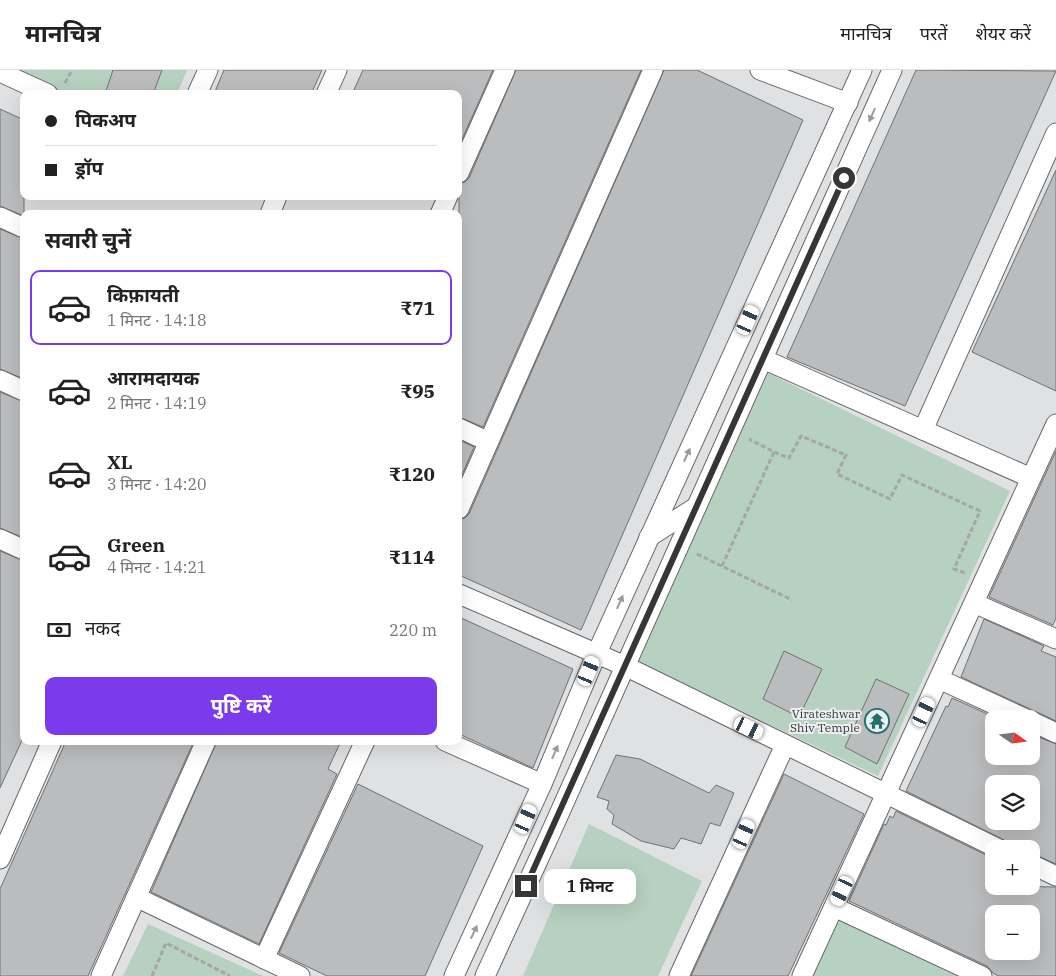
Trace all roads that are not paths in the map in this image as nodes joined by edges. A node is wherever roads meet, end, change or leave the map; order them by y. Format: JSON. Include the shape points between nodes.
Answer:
{"nodes":[{"id":1,"x":208,"y":70,"type":"edge"},
{"id":2,"x":337,"y":70,"type":"edge"},
{"id":3,"x":505,"y":70,"type":"edge"},
{"id":4,"x":654,"y":70,"type":"edge"},
{"id":5,"x":760,"y":70,"type":"edge"},
{"id":6,"x":862,"y":70,"type":"edge"},
{"id":7,"x":892,"y":70,"type":"edge"},
{"id":8,"x":0,"y":72,"type":"edge"},
{"id":9,"x":39,"y":90,"type":"edge"},
{"id":10,"x":199,"y":90,"type":"edge"},
{"id":11,"x":328,"y":90,"type":"edge"},
{"id":12,"x":848,"y":103,"type":"junction"},
{"id":13,"x":1056,"y":134,"type":"edge"},
{"id":14,"x":462,"y":166,"type":"edge"},
{"id":15,"x":0,"y":217,"type":"edge"},
{"id":16,"x":20,"y":226,"type":"edge"},
{"id":17,"x":763,"y":359,"type":"junction"},
{"id":18,"x":0,"y":380,"type":"edge"},
{"id":19,"x":20,"y":389,"type":"edge"},
{"id":20,"x":1056,"y":424,"type":"edge"},
{"id":21,"x":462,"y":429,"type":"edge"},
{"id":22,"x":923,"y":430,"type":"junction"},
{"id":23,"x":487,"y":441,"type":"junction"},
{"id":24,"x":1032,"y":478,"type":"junction"},
{"id":25,"x":462,"y":502,"type":"edge"},
{"id":26,"x":696,"y":507,"type":"junction"},
{"id":27,"x":649,"y":537,"type":"junction"},
{"id":28,"x":0,"y":539,"type":"edge"},
{"id":29,"x":20,"y":548,"type":"edge"},
{"id":30,"x":462,"y":595,"type":"edge"},
{"id":31,"x":974,"y":602,"type":"junction"},
{"id":32,"x":1056,"y":640,"type":"edge"},
{"id":33,"x":596,"y":655,"type":"junction"},
{"id":34,"x":625,"y":666,"type":"junction"},
{"id":35,"x":939,"y":679,"type":"junction"},
{"id":36,"x":1006,"y":710,"type":"edge"},
{"id":37,"x":1040,"y":725,"type":"edge"},
{"id":38,"x":1056,"y":732,"type":"edge"},
{"id":39,"x":50,"y":745,"type":"edge"},
{"id":40,"x":204,"y":745,"type":"edge"},
{"id":41,"x":363,"y":745,"type":"edge"},
{"id":42,"x":454,"y":745,"type":"edge"},
{"id":43,"x":785,"y":745,"type":"junction"},
{"id":44,"x":542,"y":784,"type":"junction"},
{"id":45,"x":887,"y":794,"type":"junction"},
{"id":46,"x":985,"y":842,"type":"edge"},
{"id":47,"x":0,"y":859,"type":"edge"},
{"id":48,"x":1040,"y":868,"type":"edge"},
{"id":49,"x":1056,"y":876,"type":"edge"},
{"id":50,"x":136,"y":897,"type":"junction"},
{"id":51,"x":834,"y":907,"type":"junction"},
{"id":52,"x":264,"y":959,"type":"junction"},
{"id":53,"x":101,"y":976,"type":"edge"},
{"id":54,"x":300,"y":976,"type":"edge"},
{"id":55,"x":454,"y":976,"type":"edge"},
{"id":56,"x":485,"y":976,"type":"edge"},
{"id":57,"x":679,"y":976,"type":"edge"},
{"id":58,"x":802,"y":976,"type":"edge"},
{"id":59,"x":982,"y":976,"type":"edge"}],
"edges":[{"from":1,"to":10,"type":"street"},
{"from":2,"to":11,"type":"street"},
{"from":3,"to":14,"type":"street"},
{"from":4,"to":23,"type":"street"},
{"from":5,"to":12,"type":"street"},
{"from":6,"to":12,"type":"street"},
{"from":7,"to":17,"type":"street","one_way":true},
{"from":8,"to":9,"type":"street"},
{"from":27,"to":12,"type":"street","one_way":true},
{"from":13,"to":22,"type":"street"},
{"from":15,"to":16,"type":"street"},
{"from":17,"to":22,"type":"street"},
{"from":17,"to":26,"type":"street"},
{"from":18,"to":19,"type":"street"},
{"from":20,"to":24,"type":"street"},
{"from":21,"to":23,"type":"street"},
{"from":22,"to":24,"type":"street"},
{"from":23,"to":25,"type":"street"},
{"from":24,"to":31,"type":"street"},
{"from":26,"to":27,"type":"street"},
{"from":26,"to":34,"type":"street"},
{"from":33,"to":27,"type":"street","one_way":true},
{"from":28,"to":29,"type":"street"},
{"from":30,"to":33,"type":"street"},
{"from":31,"to":32,"type":"street"},
{"from":31,"to":35,"type":"street"},
{"from":33,"to":34,"type":"street"},
{"from":44,"to":33,"type":"street","one_way":true},
{"from":34,"to":43,"type":"street"},
{"from":34,"to":56,"type":"street"},
{"from":35,"to":36,"type":"street"},
{"from":35,"to":45,"type":"street"},
{"from":37,"to":38,"type":"street"},
{"from":39,"to":47,"type":"street"},
{"from":40,"to":50,"type":"street"},
{"from":41,"to":52,"type":"street"},
{"from":42,"to":44,"type":"street"},
{"from":43,"to":45,"type":"street"},
{"from":43,"to":57,"type":"street"},
{"from":55,"to":44,"type":"street","one_way":true},
{"from":45,"to":46,"type":"street"},
{"from":45,"to":51,"type":"street"},
{"from":48,"to":49,"type":"street"},
{"from":50,"to":52,"type":"street"},
{"from":50,"to":53,"type":"street"},
{"from":51,"to":58,"type":"street"},
{"from":51,"to":59,"type":"street"},
{"from":52,"to":54,"type":"street"}]}
